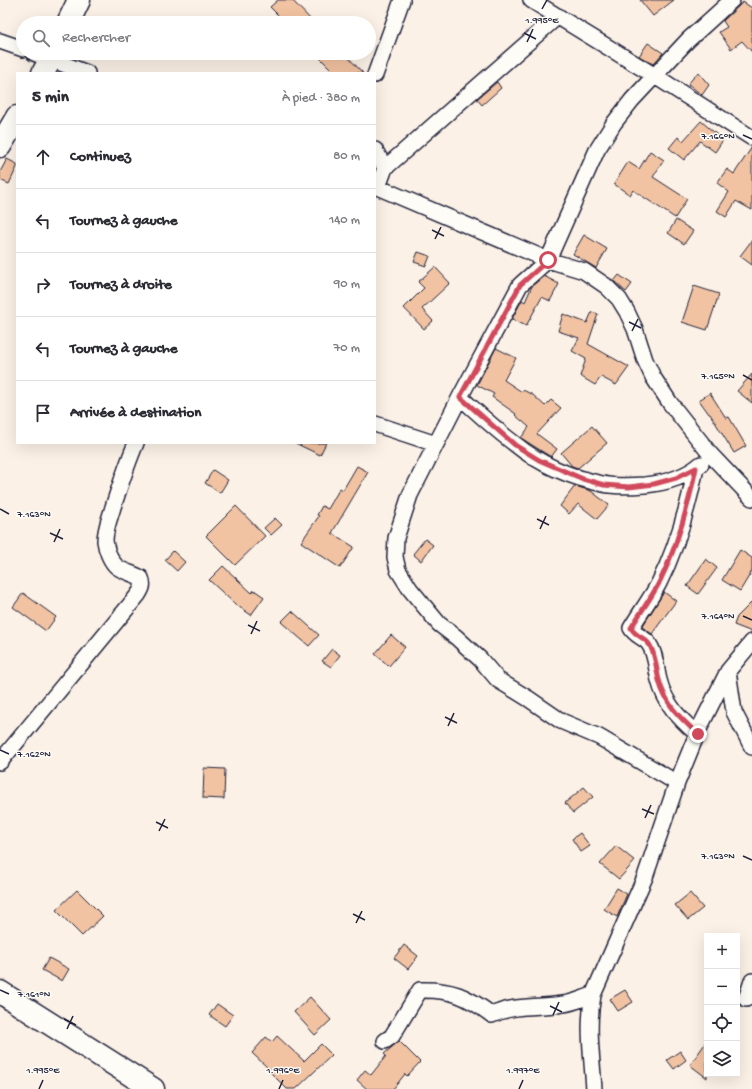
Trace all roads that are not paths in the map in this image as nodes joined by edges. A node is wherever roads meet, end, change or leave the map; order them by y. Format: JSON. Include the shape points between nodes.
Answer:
{"nodes":[{"id":1,"x":79,"y":0,"type":"edge"},
{"id":2,"x":402,"y":0,"type":"edge"},
{"id":3,"x":531,"y":0,"type":"edge"},
{"id":4,"x":732,"y":0,"type":"edge"},
{"id":5,"x":71,"y":16,"type":"edge"},
{"id":6,"x":558,"y":16,"type":"junction"},
{"id":7,"x":0,"y":41,"type":"edge"},
{"id":8,"x":16,"y":47,"type":"edge"},
{"id":9,"x":45,"y":60,"type":"edge"},
{"id":10,"x":84,"y":72,"type":"edge"},
{"id":11,"x":376,"y":72,"type":"edge"},
{"id":12,"x":655,"y":76,"type":"junction"},
{"id":13,"x":16,"y":119,"type":"edge"},
{"id":14,"x":752,"y":138,"type":"edge"},
{"id":15,"x":0,"y":146,"type":"edge"},
{"id":16,"x":376,"y":152,"type":"edge"},
{"id":17,"x":384,"y":168,"type":"junction"},
{"id":18,"x":377,"y":187,"type":"edge"},
{"id":19,"x":548,"y":260,"type":"junction"},
{"id":20,"x":460,"y":397,"type":"junction"},
{"id":21,"x":376,"y":424,"type":"edge"},
{"id":22,"x":136,"y":444,"type":"edge"},
{"id":23,"x":436,"y":444,"type":"junction"},
{"id":24,"x":711,"y":455,"type":"junction"},
{"id":25,"x":696,"y":468,"type":"junction"},
{"id":26,"x":749,"y":489,"type":"edge"},
{"id":27,"x":752,"y":642,"type":"edge"},
{"id":28,"x":728,"y":671,"type":"junction"},
{"id":29,"x":698,"y":734,"type":"junction"},
{"id":30,"x":752,"y":747,"type":"edge"},
{"id":31,"x":0,"y":762,"type":"edge"},
{"id":32,"x":677,"y":782,"type":"junction"},
{"id":33,"x":752,"y":981,"type":"edge"},
{"id":34,"x":0,"y":992,"type":"edge"},
{"id":35,"x":593,"y":995,"type":"junction"},
{"id":36,"x":746,"y":999,"type":"dead end"},
{"id":37,"x":385,"y":1041,"type":"dead end"},
{"id":38,"x":153,"y":1089,"type":"edge"},
{"id":39,"x":594,"y":1089,"type":"edge"}],
"edges":[{"from":1,"to":5,"type":"main road"},
{"from":2,"to":11,"type":"street"},
{"from":3,"to":6,"type":"street"},
{"from":4,"to":12,"type":"street","via":[[688,40]]},
{"from":6,"to":12,"type":"street"},
{"from":6,"to":17,"type":"street"},
{"from":7,"to":8,"type":"street"},
{"from":9,"to":10,"type":"street"},
{"from":12,"to":14,"type":"street"},
{"from":12,"to":19,"type":"street","via":[[614,122],[597,150]]},
{"from":13,"to":15,"type":"main road"},
{"from":16,"to":17,"type":"street"},
{"from":17,"to":18,"type":"street"},
{"from":18,"to":19,"type":"street"},
{"from":19,"to":20,"type":"street","via":[[520,285]]},
{"from":19,"to":24,"type":"street","via":[[584,272],[606,286],[619,299],[635,329],[644,360],[653,377]]},
{"from":20,"to":23,"type":"street"},
{"from":20,"to":25,"type":"street","via":[[515,445],[539,460],[583,479],[604,485],[629,487],[676,478]]},
{"from":21,"to":23,"type":"street"},
{"from":22,"to":31,"type":"street","via":[[107,528],[105,541],[111,559],[122,569],[141,578],[142,588]]},
{"from":23,"to":32,"type":"street","via":[[410,495],[396,538],[395,557],[398,570],[410,589],[439,624],[480,659],[498,680],[561,720],[599,736]]},
{"from":24,"to":25,"type":"street"},
{"from":24,"to":26,"type":"street"},
{"from":25,"to":29,"type":"street","via":[[688,504],[670,556],[658,583],[631,628],[649,644],[667,702],[683,722]]},
{"from":27,"to":28,"type":"street"},
{"from":28,"to":29,"type":"street"},
{"from":28,"to":30,"type":"street","via":[[734,712]]},
{"from":29,"to":32,"type":"street"},
{"from":32,"to":35,"type":"street","via":[[645,877]]},
{"from":33,"to":36,"type":"street"},
{"from":34,"to":38,"type":"main road"},
{"from":35,"to":37,"type":"street","via":[[565,1004],[518,1007],[492,1015],[476,1002],[457,994],[438,989],[420,990],[392,1036]]},
{"from":35,"to":39,"type":"street","via":[[590,1034]]}]}
